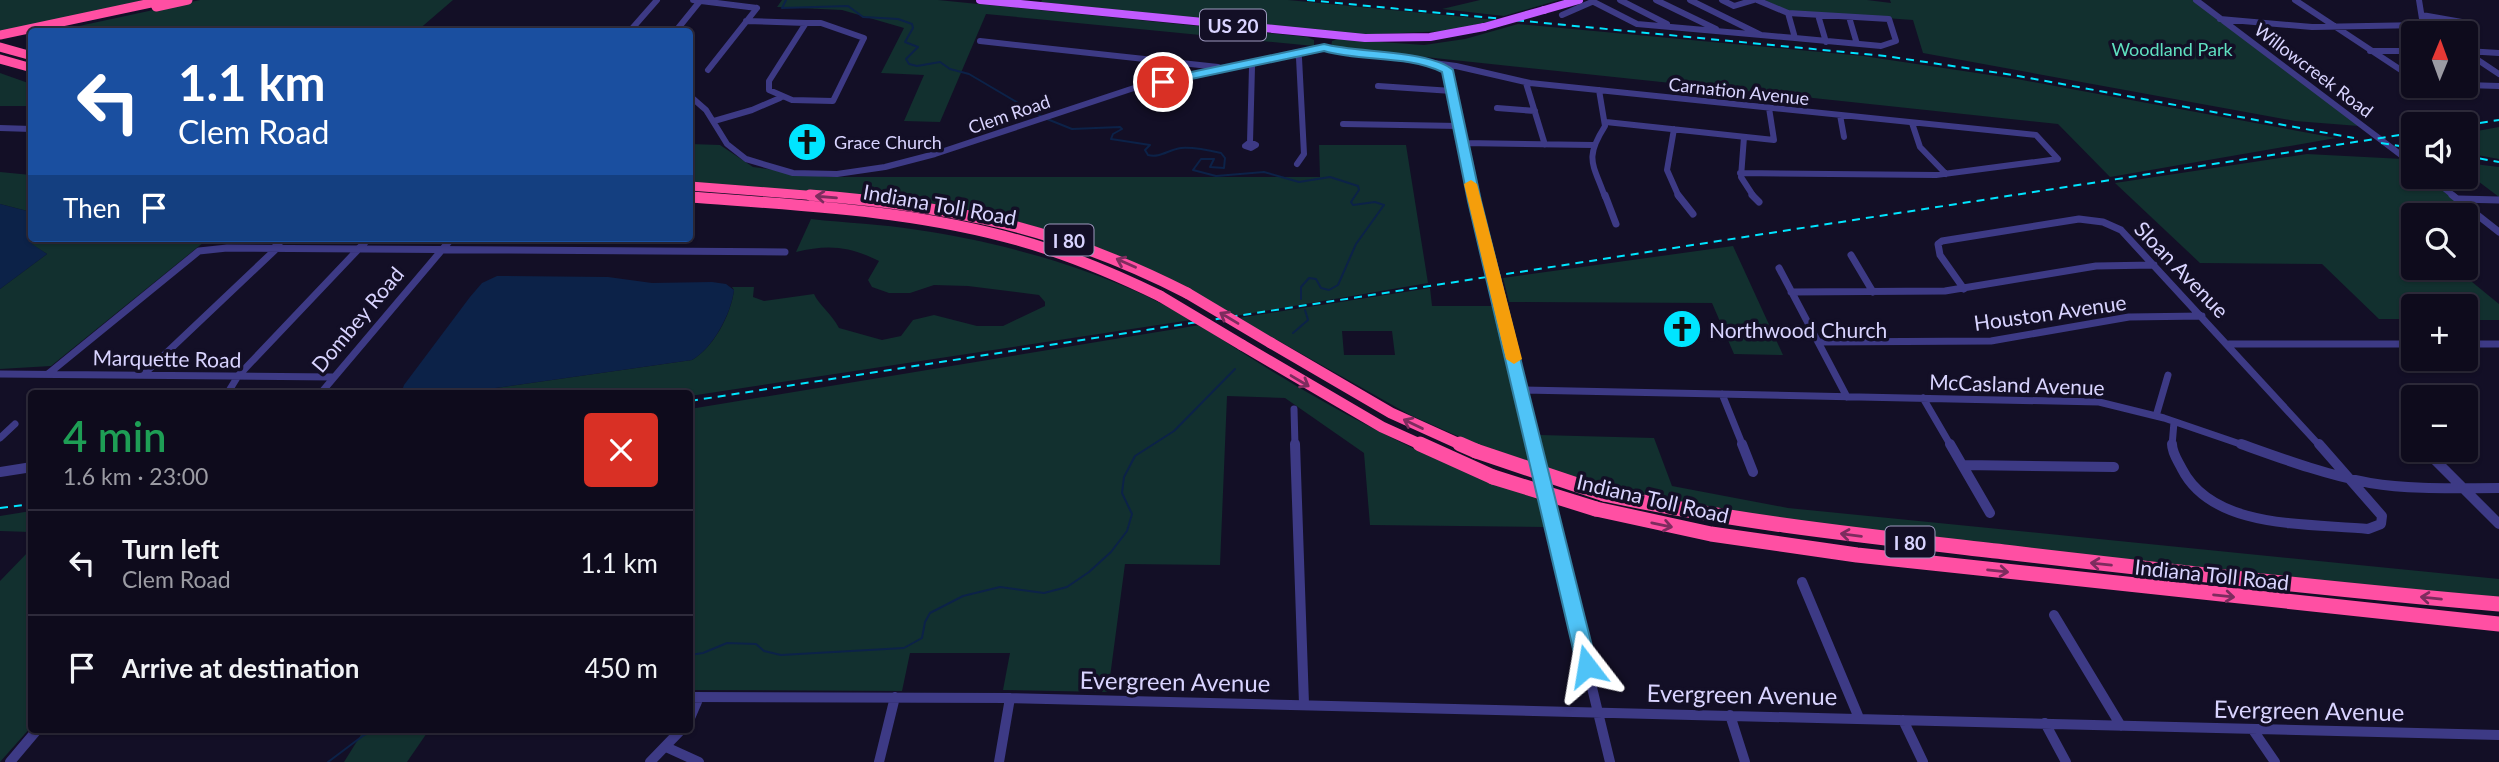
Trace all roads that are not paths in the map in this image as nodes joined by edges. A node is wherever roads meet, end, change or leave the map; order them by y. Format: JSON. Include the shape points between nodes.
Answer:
{"nodes":[{"id":1,"x":165,"y":0,"type":"edge"},
{"id":2,"x":188,"y":0,"type":"edge"},
{"id":3,"x":657,"y":0,"type":"edge"},
{"id":4,"x":693,"y":0,"type":"edge"},
{"id":5,"x":980,"y":0,"type":"edge"},
{"id":6,"x":1579,"y":0,"type":"edge"},
{"id":7,"x":1620,"y":0,"type":"edge"},
{"id":8,"x":1656,"y":0,"type":"edge"},
{"id":9,"x":1690,"y":0,"type":"edge"},
{"id":10,"x":1722,"y":0,"type":"edge"},
{"id":11,"x":1755,"y":0,"type":"edge"},
{"id":12,"x":2196,"y":0,"type":"edge"},
{"id":13,"x":2295,"y":0,"type":"edge"},
{"id":14,"x":2419,"y":0,"type":"edge"},
{"id":15,"x":700,"y":1,"type":"edge"},
{"id":16,"x":1594,"y":1,"type":"edge"},
{"id":17,"x":1788,"y":13,"type":"junction"},
{"id":18,"x":1562,"y":15,"type":"dead end"},
{"id":19,"x":1818,"y":15,"type":"junction"},
{"id":20,"x":2422,"y":15,"type":"junction"},
{"id":21,"x":1849,"y":17,"type":"junction"},
{"id":22,"x":2220,"y":19,"type":"junction"},
{"id":23,"x":746,"y":21,"type":"junction"},
{"id":24,"x":2423,"y":21,"type":"edge"},
{"id":25,"x":2456,"y":21,"type":"edge"},
{"id":26,"x":806,"y":22,"type":"junction"},
{"id":27,"x":2401,"y":25,"type":"edge"},
{"id":28,"x":2333,"y":26,"type":"junction"},
{"id":29,"x":1673,"y":27,"type":"junction"},
{"id":30,"x":41,"y":28,"type":"edge"},
{"id":31,"x":58,"y":28,"type":"edge"},
{"id":32,"x":632,"y":28,"type":"edge"},
{"id":33,"x":678,"y":28,"type":"edge"},
{"id":34,"x":28,"y":31,"type":"edge"},
{"id":35,"x":1723,"y":32,"type":"junction"},
{"id":36,"x":28,"y":33,"type":"edge"},
{"id":37,"x":1325,"y":34,"type":"junction"},
{"id":38,"x":1761,"y":35,"type":"junction"},
{"id":39,"x":5,"y":36,"type":"edge"},
{"id":40,"x":1798,"y":39,"type":"junction"},
{"id":41,"x":980,"y":41,"type":"dead end"},
{"id":42,"x":1826,"y":42,"type":"junction"},
{"id":43,"x":1857,"y":44,"type":"junction"},
{"id":44,"x":0,"y":47,"type":"edge"},
{"id":45,"x":1324,"y":48,"type":"junction"},
{"id":46,"x":2370,"y":51,"type":"junction"},
{"id":47,"x":2401,"y":51,"type":"edge"},
{"id":48,"x":2478,"y":52,"type":"edge"},
{"id":49,"x":1295,"y":53,"type":"junction"},
{"id":50,"x":2499,"y":53,"type":"edge"},
{"id":51,"x":28,"y":55,"type":"edge"},
{"id":52,"x":0,"y":59,"type":"edge"},
{"id":53,"x":2478,"y":60,"type":"edge"},
{"id":54,"x":1249,"y":63,"type":"junction"},
{"id":55,"x":1441,"y":65,"type":"junction"},
{"id":56,"x":28,"y":67,"type":"edge"},
{"id":57,"x":1224,"y":68,"type":"junction"},
{"id":58,"x":708,"y":70,"type":"dead end"},
{"id":59,"x":2401,"y":70,"type":"edge"},
{"id":60,"x":2499,"y":74,"type":"edge"},
{"id":61,"x":1526,"y":83,"type":"junction"},
{"id":62,"x":1378,"y":86,"type":"dead end"},
{"id":63,"x":2478,"y":86,"type":"edge"},
{"id":64,"x":2499,"y":86,"type":"edge"},
{"id":65,"x":1599,"y":90,"type":"junction"},
{"id":66,"x":1452,"y":91,"type":"junction"},
{"id":67,"x":693,"y":97,"type":"edge"},
{"id":68,"x":780,"y":98,"type":"junction"},
{"id":69,"x":1497,"y":108,"type":"dead end"},
{"id":70,"x":1769,"y":108,"type":"junction"},
{"id":71,"x":1535,"y":111,"type":"junction"},
{"id":72,"x":1840,"y":115,"type":"junction"},
{"id":73,"x":714,"y":121,"type":"junction"},
{"id":74,"x":1606,"y":122,"type":"junction"},
{"id":75,"x":1912,"y":123,"type":"junction"},
{"id":76,"x":1343,"y":124,"type":"dead end"},
{"id":77,"x":1459,"y":126,"type":"junction"},
{"id":78,"x":0,"y":128,"type":"edge"},
{"id":79,"x":28,"y":129,"type":"edge"},
{"id":80,"x":1674,"y":129,"type":"junction"},
{"id":81,"x":1744,"y":137,"type":"junction"},
{"id":82,"x":1844,"y":137,"type":"dead end"},
{"id":83,"x":1250,"y":142,"type":"dead end"},
{"id":84,"x":1463,"y":143,"type":"junction"},
{"id":85,"x":1545,"y":145,"type":"junction"},
{"id":86,"x":1593,"y":145,"type":"junction"},
{"id":87,"x":2401,"y":155,"type":"edge"},
{"id":88,"x":1297,"y":164,"type":"dead end"},
{"id":89,"x":1740,"y":173,"type":"junction"},
{"id":90,"x":1947,"y":174,"type":"junction"},
{"id":91,"x":693,"y":186,"type":"edge"},
{"id":92,"x":2446,"y":189,"type":"edge"},
{"id":93,"x":693,"y":197,"type":"edge"},
{"id":94,"x":2459,"y":199,"type":"junction"},
{"id":95,"x":2499,"y":200,"type":"edge"},
{"id":96,"x":1759,"y":202,"type":"dead end"},
{"id":97,"x":1693,"y":214,"type":"dead end"},
{"id":98,"x":1616,"y":225,"type":"dead end"},
{"id":99,"x":2499,"y":232,"type":"edge"},
{"id":100,"x":281,"y":242,"type":"edge"},
{"id":101,"x":365,"y":242,"type":"edge"},
{"id":102,"x":448,"y":242,"type":"edge"},
{"id":103,"x":442,"y":249,"type":"junction"},
{"id":104,"x":274,"y":250,"type":"junction"},
{"id":105,"x":358,"y":250,"type":"junction"},
{"id":106,"x":785,"y":252,"type":"dead end"},
{"id":107,"x":1851,"y":255,"type":"dead end"},
{"id":108,"x":2154,"y":265,"type":"junction"},
{"id":109,"x":1779,"y":268,"type":"dead end"},
{"id":110,"x":1964,"y":289,"type":"junction"},
{"id":111,"x":1791,"y":292,"type":"junction"},
{"id":112,"x":1873,"y":292,"type":"junction"},
{"id":113,"x":2202,"y":316,"type":"junction"},
{"id":114,"x":1818,"y":342,"type":"junction"},
{"id":115,"x":2229,"y":344,"type":"junction"},
{"id":116,"x":2401,"y":344,"type":"edge"},
{"id":117,"x":2478,"y":344,"type":"edge"},
{"id":118,"x":2499,"y":344,"type":"edge"},
{"id":119,"x":0,"y":373,"type":"edge"},
{"id":120,"x":48,"y":374,"type":"junction"},
{"id":121,"x":143,"y":375,"type":"junction"},
{"id":122,"x":2168,"y":375,"type":"dead end"},
{"id":123,"x":238,"y":376,"type":"junction"},
{"id":124,"x":334,"y":377,"type":"junction"},
{"id":125,"x":229,"y":390,"type":"edge"},
{"id":126,"x":323,"y":390,"type":"edge"},
{"id":127,"x":1522,"y":390,"type":"junction"},
{"id":128,"x":1722,"y":394,"type":"junction"},
{"id":129,"x":1847,"y":397,"type":"junction"},
{"id":130,"x":1923,"y":398,"type":"junction"},
{"id":131,"x":1294,"y":410,"type":"dead end"},
{"id":132,"x":2156,"y":416,"type":"junction"},
{"id":133,"x":2174,"y":422,"type":"junction"},
{"id":134,"x":15,"y":424,"type":"dead end"},
{"id":135,"x":0,"y":438,"type":"edge"},
{"id":136,"x":2437,"y":462,"type":"edge"},
{"id":137,"x":1963,"y":465,"type":"junction"},
{"id":138,"x":2114,"y":467,"type":"dead end"},
{"id":139,"x":28,"y":468,"type":"edge"},
{"id":140,"x":0,"y":472,"type":"edge"},
{"id":141,"x":1754,"y":472,"type":"dead end"},
{"id":142,"x":2353,"y":479,"type":"junction"},
{"id":143,"x":2462,"y":488,"type":"junction"},
{"id":144,"x":2499,"y":488,"type":"edge"},
{"id":145,"x":1990,"y":513,"type":"dead end"},
{"id":146,"x":2499,"y":524,"type":"edge"},
{"id":147,"x":1802,"y":582,"type":"dead end"},
{"id":148,"x":2499,"y":604,"type":"edge"},
{"id":149,"x":2054,"y":615,"type":"dead end"},
{"id":150,"x":2499,"y":624,"type":"edge"},
{"id":151,"x":694,"y":697,"type":"edge"},
{"id":152,"x":895,"y":697,"type":"junction"},
{"id":153,"x":1010,"y":698,"type":"junction"},
{"id":154,"x":1304,"y":704,"type":"junction"},
{"id":155,"x":1598,"y":712,"type":"junction"},
{"id":156,"x":1730,"y":715,"type":"junction"},
{"id":157,"x":1859,"y":718,"type":"junction"},
{"id":158,"x":1903,"y":720,"type":"junction"},
{"id":159,"x":2045,"y":723,"type":"junction"},
{"id":160,"x":2121,"y":726,"type":"junction"},
{"id":161,"x":2253,"y":730,"type":"junction"},
{"id":162,"x":34,"y":733,"type":"edge"},
{"id":163,"x":678,"y":733,"type":"edge"},
{"id":164,"x":2499,"y":735,"type":"edge"},
{"id":165,"x":666,"y":747,"type":"junction"},
{"id":166,"x":10,"y":762,"type":"edge"},
{"id":167,"x":650,"y":762,"type":"edge"},
{"id":168,"x":699,"y":762,"type":"edge"},
{"id":169,"x":879,"y":762,"type":"edge"},
{"id":170,"x":999,"y":762,"type":"edge"},
{"id":171,"x":1610,"y":762,"type":"edge"},
{"id":172,"x":1745,"y":762,"type":"edge"},
{"id":173,"x":1923,"y":762,"type":"edge"},
{"id":174,"x":2066,"y":762,"type":"edge"},
{"id":175,"x":2275,"y":762,"type":"edge"}],
"edges":[{"from":1,"to":30,"type":"highway"},
{"from":2,"to":31,"type":"highway"},
{"from":3,"to":32,"type":"street"},
{"from":4,"to":15,"type":"street"},
{"from":5,"to":37,"type":"main road","number":"US 20"},
{"from":6,"to":37,"type":"main road","number":"US 20","bridge":true,"via":[[1448,35]]},
{"from":7,"to":29,"type":"street"},
{"from":8,"to":35,"type":"street"},
{"from":9,"to":38,"type":"street"},
{"from":10,"to":11,"type":"street","via":[[1734,6]]},
{"from":11,"to":17,"type":"street"},
{"from":12,"to":22,"type":"street","name":"Willowcreek Road"},
{"from":13,"to":28,"type":"street"},
{"from":14,"to":20,"type":"street"},
{"from":15,"to":23,"type":"street","via":[[757,8]]},
{"from":15,"to":33,"type":"street"},
{"from":16,"to":18,"type":"street"},
{"from":16,"to":29,"type":"street","via":[[1637,24]]},
{"from":17,"to":19,"type":"street"},
{"from":17,"to":40,"type":"street"},
{"from":19,"to":21,"type":"street"},
{"from":19,"to":42,"type":"street"},
{"from":20,"to":24,"type":"street"},
{"from":20,"to":25,"type":"street"},
{"from":21,"to":43,"type":"street"},
{"from":21,"to":43,"type":"street","via":[[1889,19],[1896,41],[1881,46]]},
{"from":22,"to":28,"type":"street"},
{"from":22,"to":87,"type":"street","name":"Willowcreek Road"},
{"from":23,"to":26,"type":"street"},
{"from":23,"to":58,"type":"street"},
{"from":26,"to":68,"type":"street","via":[[769,81],[769,90]]},
{"from":26,"to":68,"type":"street","via":[[864,38],[833,100]]},
{"from":27,"to":28,"type":"street"},
{"from":28,"to":46,"type":"street"},
{"from":29,"to":35,"type":"street"},
{"from":34,"to":39,"type":"highway"},
{"from":35,"to":38,"type":"street"},
{"from":36,"to":39,"type":"highway"},
{"from":37,"to":45,"type":"street"},
{"from":38,"to":40,"type":"street"},
{"from":40,"to":42,"type":"street"},
{"from":41,"to":57,"type":"street"},
{"from":42,"to":43,"type":"street"},
{"from":44,"to":51,"type":"highway"},
{"from":45,"to":49,"type":"street","name":"Clem Road"},
{"from":45,"to":55,"type":"street","name":"Clem Road"},
{"from":46,"to":47,"type":"street"},
{"from":46,"to":59,"type":"street"},
{"from":48,"to":50,"type":"street"},
{"from":49,"to":54,"type":"street","name":"Clem Road"},
{"from":49,"to":88,"type":"street","via":[[1299,58],[1304,154]]},
{"from":52,"to":56,"type":"highway"},
{"from":53,"to":60,"type":"street"},
{"from":54,"to":57,"type":"street","name":"Clem Road"},
{"from":54,"to":83,"type":"street"},
{"from":55,"to":61,"type":"street","name":"Carnation Avenue"},
{"from":55,"to":66,"type":"street","via":[[1448,72]]},
{"from":57,"to":73,"type":"street","name":"Clem Road","via":[[1119,92],[892,166],[828,173],[777,170],[754,163],[725,142]]},
{"from":61,"to":65,"type":"street","name":"Carnation Avenue"},
{"from":61,"to":71,"type":"street"},
{"from":62,"to":66,"type":"street"},
{"from":63,"to":64,"type":"street"},
{"from":65,"to":70,"type":"street","name":"Carnation Avenue"},
{"from":65,"to":74,"type":"street"},
{"from":66,"to":77,"type":"street"},
{"from":67,"to":73,"type":"street","name":"Clem Road"},
{"from":68,"to":73,"type":"street"},
{"from":69,"to":71,"type":"street"},
{"from":70,"to":72,"type":"street","name":"Carnation Avenue"},
{"from":70,"to":81,"type":"street","via":[[1774,140]]},
{"from":71,"to":85,"type":"street"},
{"from":72,"to":75,"type":"street","name":"Carnation Avenue"},
{"from":72,"to":82,"type":"street"},
{"from":74,"to":80,"type":"street"},
{"from":74,"to":86,"type":"street"},
{"from":75,"to":90,"type":"street","via":[[1920,147]]},
{"from":75,"to":90,"type":"street","name":"Carnation Avenue","via":[[2036,135],[2058,159]]},
{"from":76,"to":77,"type":"street"},
{"from":77,"to":84,"type":"street"},
{"from":78,"to":79,"type":"street"},
{"from":80,"to":81,"type":"street"},
{"from":80,"to":97,"type":"street","via":[[1667,170],[1678,196]]},
{"from":81,"to":89,"type":"street"},
{"from":84,"to":85,"type":"street"},
{"from":84,"to":127,"type":"street"},
{"from":85,"to":86,"type":"street"},
{"from":86,"to":98,"type":"street","via":[[1591,159]]},
{"from":89,"to":90,"type":"street"},
{"from":89,"to":96,"type":"street"},
{"from":148,"to":91,"type":"highway","name":"Indiana Toll Road","number":"I 80","one_way":true,"bridge":true,"via":[[1780,527],[1604,494],[1476,452],[1391,413],[1188,293],[1090,248],[989,218],[879,201]]},
{"from":92,"to":94,"type":"street"},
{"from":93,"to":150,"type":"highway","name":"Indiana Toll Road","number":"I 80","one_way":true,"bridge":true,"via":[[873,212],[983,229],[1079,258],[1160,296],[1382,427],[1493,477],[1596,509],[1711,534],[1857,555]]},
{"from":94,"to":95,"type":"street"},
{"from":94,"to":99,"type":"street"},
{"from":100,"to":104,"type":"street"},
{"from":101,"to":105,"type":"street"},
{"from":102,"to":103,"type":"street","name":"Dombey Road"},
{"from":103,"to":105,"type":"street"},
{"from":103,"to":106,"type":"street"},
{"from":103,"to":124,"type":"street","name":"Dombey Road"},
{"from":104,"to":105,"type":"street"},
{"from":104,"to":120,"type":"street","via":[[199,251]]},
{"from":104,"to":121,"type":"street"},
{"from":105,"to":123,"type":"street"},
{"from":107,"to":112,"type":"street"},
{"from":108,"to":110,"type":"street","via":[[2096,267]]},
{"from":108,"to":110,"type":"street","name":"Sloan Avenue","via":[[2121,230],[2079,219],[1942,241],[1938,251]]},
{"from":108,"to":113,"type":"street","name":"Sloan Avenue"},
{"from":109,"to":111,"type":"street"},
{"from":110,"to":112,"type":"street"},
{"from":111,"to":112,"type":"street"},
{"from":111,"to":114,"type":"street"},
{"from":113,"to":114,"type":"street","name":"Houston Avenue","via":[[2129,317],[1991,341]]},
{"from":113,"to":115,"type":"street","name":"Sloan Avenue"},
{"from":114,"to":129,"type":"street"},
{"from":115,"to":116,"type":"street"},
{"from":115,"to":142,"type":"street","name":"Sloan Avenue"},
{"from":117,"to":118,"type":"street"},
{"from":119,"to":120,"type":"street","name":"Marquette Road"},
{"from":120,"to":121,"type":"street","name":"Marquette Road"},
{"from":121,"to":123,"type":"street","name":"Marquette Road"},
{"from":122,"to":132,"type":"street"},
{"from":123,"to":124,"type":"street","name":"Marquette Road"},
{"from":123,"to":125,"type":"street"},
{"from":124,"to":126,"type":"street","name":"Dombey Road"},
{"from":127,"to":128,"type":"street","name":"McCasland Avenue"},
{"from":127,"to":155,"type":"street"},
{"from":128,"to":129,"type":"street","name":"McCasland Avenue"},
{"from":128,"to":141,"type":"street"},
{"from":129,"to":130,"type":"street","name":"McCasland Avenue"},
{"from":130,"to":132,"type":"street","name":"McCasland Avenue","via":[[2099,402]]},
{"from":130,"to":137,"type":"street"},
{"from":131,"to":154,"type":"street"},
{"from":132,"to":133,"type":"street","name":"McCasland Avenue"},
{"from":133,"to":142,"type":"street","name":"McCasland Avenue"},
{"from":133,"to":142,"type":"street","name":"Sloan Avenue","via":[[2172,450],[2185,475],[2207,498],[2246,517],[2376,527],[2382,520],[2380,510]]},
{"from":134,"to":135,"type":"street"},
{"from":136,"to":143,"type":"street"},
{"from":137,"to":138,"type":"street"},
{"from":137,"to":145,"type":"street"},
{"from":139,"to":140,"type":"street"},
{"from":142,"to":143,"type":"street","name":"McCasland Avenue","via":[[2399,487]]},
{"from":143,"to":144,"type":"street","name":"McCasland Avenue"},
{"from":143,"to":146,"type":"street"},
{"from":147,"to":157,"type":"street"},
{"from":149,"to":160,"type":"street"},
{"from":151,"to":152,"type":"street","name":"Evergreen Avenue"},
{"from":152,"to":153,"type":"street","name":"Evergreen Avenue"},
{"from":152,"to":169,"type":"street"},
{"from":153,"to":154,"type":"street","name":"Evergreen Avenue"},
{"from":153,"to":170,"type":"street"},
{"from":154,"to":155,"type":"street","name":"Evergreen Avenue"},
{"from":155,"to":156,"type":"street","name":"Evergreen Avenue"},
{"from":155,"to":171,"type":"street"},
{"from":156,"to":157,"type":"street","name":"Evergreen Avenue"},
{"from":156,"to":172,"type":"street"},
{"from":157,"to":158,"type":"street","name":"Evergreen Avenue"},
{"from":158,"to":159,"type":"street","name":"Evergreen Avenue"},
{"from":158,"to":173,"type":"street"},
{"from":159,"to":160,"type":"street","name":"Evergreen Avenue"},
{"from":159,"to":174,"type":"street"},
{"from":160,"to":161,"type":"street","name":"Evergreen Avenue"},
{"from":161,"to":164,"type":"street","name":"Evergreen Avenue"},
{"from":161,"to":175,"type":"street"},
{"from":162,"to":166,"type":"street"},
{"from":163,"to":165,"type":"street"},
{"from":165,"to":167,"type":"street"},
{"from":165,"to":168,"type":"street"}]}
